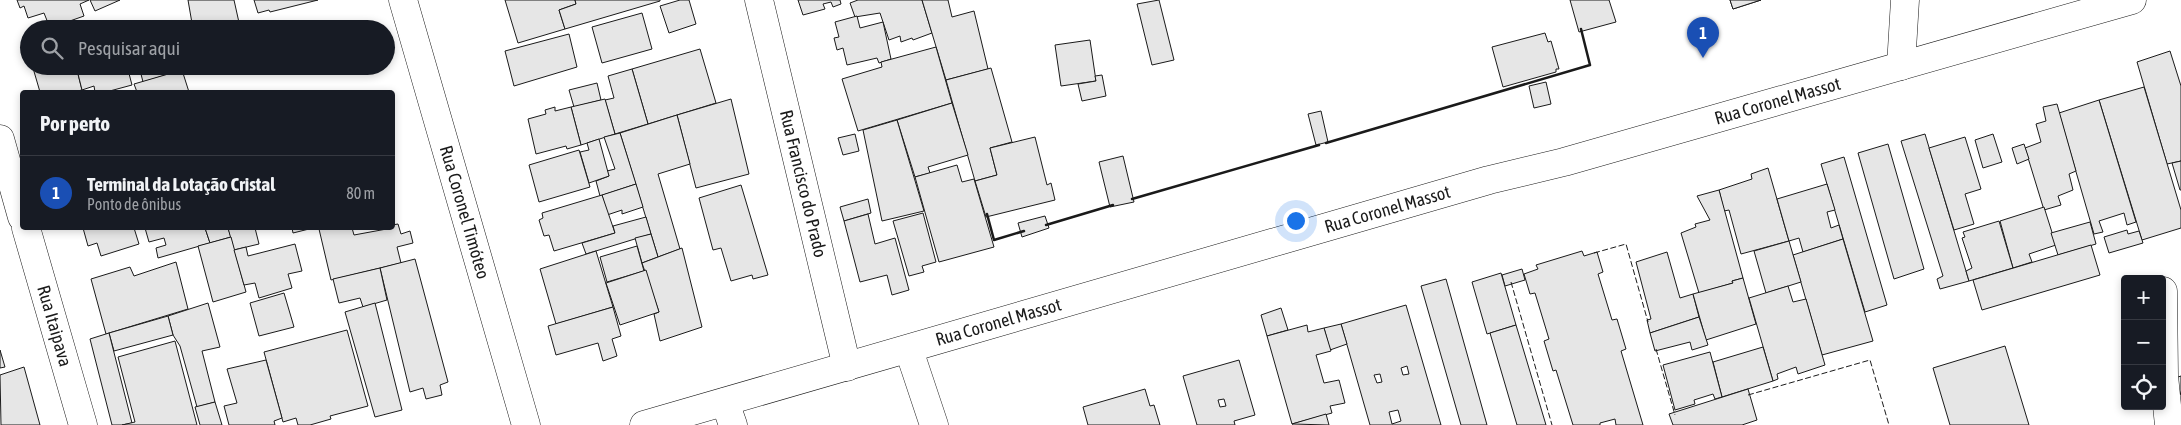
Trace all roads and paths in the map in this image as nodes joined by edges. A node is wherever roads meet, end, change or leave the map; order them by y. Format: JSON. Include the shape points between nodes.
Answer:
{"nodes":[{"id":1,"x":403,"y":0,"type":"edge"},
{"id":2,"x":759,"y":0,"type":"edge"},
{"id":3,"x":1905,"y":0,"type":"edge"},
{"id":4,"x":2132,"y":0,"type":"edge"},
{"id":5,"x":1901,"y":66,"type":"junction"},
{"id":6,"x":0,"y":139,"type":"edge"},
{"id":7,"x":20,"y":210,"type":"edge"},
{"id":8,"x":27,"y":230,"type":"edge"},
{"id":9,"x":2163,"y":320,"type":"edge"},
{"id":10,"x":909,"y":350,"type":"junction"},
{"id":11,"x":847,"y":367,"type":"junction"},
{"id":12,"x":729,"y":413,"type":"edge"},
{"id":13,"x":82,"y":425,"type":"edge"},
{"id":14,"x":526,"y":425,"type":"edge"},
{"id":15,"x":644,"y":425,"type":"edge"},
{"id":16,"x":934,"y":425,"type":"edge"},
{"id":17,"x":2169,"y":425,"type":"edge"}],
"edges":[{"from":1,"to":14,"type":"street","name":"Rua Coronel Timóteo"},
{"from":2,"to":11,"type":"street","name":"Rua Francisco do Prado"},
{"from":3,"to":5,"type":"street"},
{"from":4,"to":5,"type":"street","name":"Rua Coronel Massot"},
{"from":5,"to":10,"type":"street","name":"Rua Coronel Massot","via":[[1564,162],[1489,180]]},
{"from":6,"to":7,"type":"street"},
{"from":8,"to":13,"type":"street","name":"Rua Itaipava"},
{"from":9,"to":17,"type":"street"},
{"from":10,"to":11,"type":"street","name":"Rua Coronel Massot"},
{"from":10,"to":16,"type":"street"},
{"from":11,"to":12,"type":"street","name":"Rua Coronel Massot"},
{"from":12,"to":15,"type":"street","name":"Rua Coronel Massot"}]}
